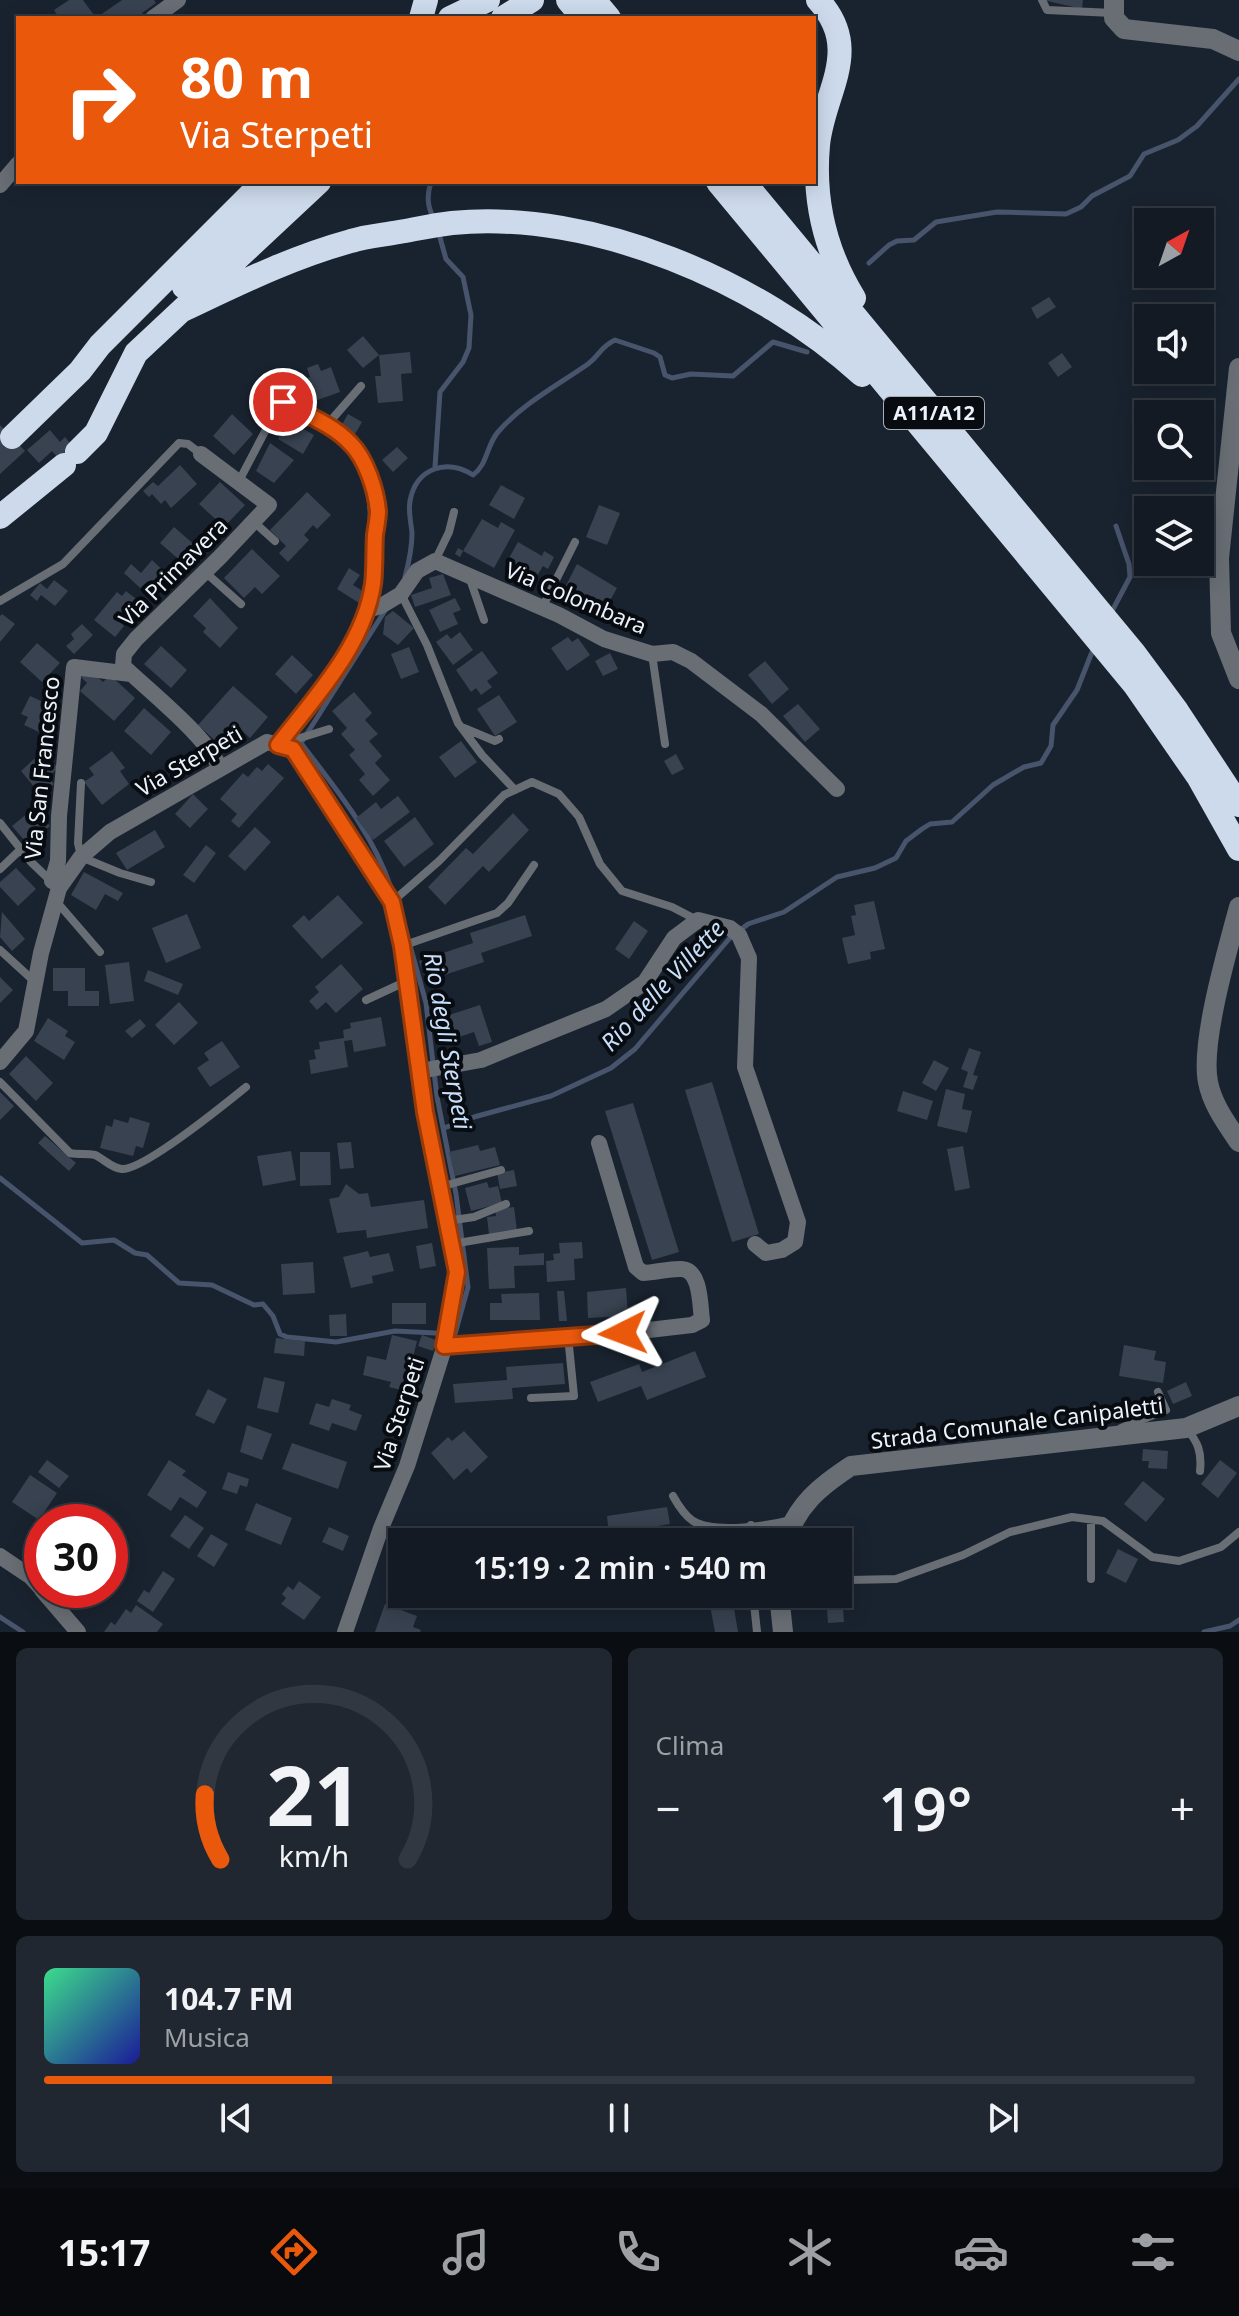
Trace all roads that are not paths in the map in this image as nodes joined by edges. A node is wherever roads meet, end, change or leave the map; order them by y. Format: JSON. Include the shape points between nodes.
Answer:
{"nodes":[{"id":1,"x":178,"y":0,"type":"edge"},
{"id":2,"x":488,"y":0,"type":"edge"},
{"id":3,"x":532,"y":0,"type":"edge"},
{"id":4,"x":568,"y":0,"type":"edge"},
{"id":5,"x":594,"y":0,"type":"edge"},
{"id":6,"x":818,"y":0,"type":"edge"},
{"id":7,"x":1042,"y":0,"type":"edge"},
{"id":8,"x":1114,"y":6,"type":"edge"},
{"id":9,"x":156,"y":16,"type":"edge"},
{"id":10,"x":454,"y":16,"type":"edge"},
{"id":11,"x":506,"y":16,"type":"edge"},
{"id":12,"x":581,"y":16,"type":"edge"},
{"id":13,"x":607,"y":16,"type":"edge"},
{"id":14,"x":1239,"y":51,"type":"edge"},
{"id":15,"x":833,"y":87,"type":"junction"},
{"id":16,"x":816,"y":105,"type":"edge"},
{"id":17,"x":16,"y":166,"type":"edge"},
{"id":18,"x":261,"y":184,"type":"edge"},
{"id":19,"x":291,"y":184,"type":"edge"},
{"id":20,"x":317,"y":184,"type":"edge"},
{"id":21,"x":720,"y":184,"type":"edge"},
{"id":22,"x":745,"y":184,"type":"edge"},
{"id":23,"x":0,"y":185,"type":"edge"},
{"id":24,"x":800,"y":266,"type":"junction"},
{"id":25,"x":183,"y":310,"type":"junction"},
{"id":26,"x":1239,"y":368,"type":"edge"},
{"id":27,"x":80,"y":371,"type":"junction"},
{"id":28,"x":361,"y":386,"type":"dead end"},
{"id":29,"x":281,"y":401,"type":"joint"},
{"id":30,"x":928,"y":422,"type":"junction"},
{"id":31,"x":326,"y":426,"type":"junction"},
{"id":32,"x":12,"y":437,"type":"dead end"},
{"id":33,"x":201,"y":454,"type":"joint"},
{"id":34,"x":239,"y":481,"type":"junction"},
{"id":35,"x":454,"y":512,"type":"dead end"},
{"id":36,"x":0,"y":517,"type":"edge"},
{"id":37,"x":254,"y":522,"type":"junction"},
{"id":38,"x":275,"y":541,"type":"dead end"},
{"id":39,"x":575,"y":542,"type":"dead end"},
{"id":40,"x":435,"y":561,"type":"junction"},
{"id":41,"x":205,"y":572,"type":"junction"},
{"id":42,"x":469,"y":575,"type":"junction"},
{"id":43,"x":397,"y":595,"type":"junction"},
{"id":44,"x":0,"y":601,"type":"edge"},
{"id":45,"x":241,"y":604,"type":"dead end"},
{"id":46,"x":542,"y":608,"type":"junction"},
{"id":47,"x":367,"y":610,"type":"junction"},
{"id":48,"x":484,"y":620,"type":"dead end"},
{"id":49,"x":652,"y":654,"type":"junction"},
{"id":50,"x":131,"y":674,"type":"junction"},
{"id":51,"x":1239,"y":679,"type":"edge"},
{"id":52,"x":462,"y":727,"type":"junction"},
{"id":53,"x":329,"y":729,"type":"dead end"},
{"id":54,"x":499,"y":739,"type":"dead end"},
{"id":55,"x":665,"y":744,"type":"dead end"},
{"id":56,"x":278,"y":745,"type":"junction"},
{"id":57,"x":220,"y":769,"type":"junction"},
{"id":58,"x":81,"y":783,"type":"dead end"},
{"id":59,"x":837,"y":789,"type":"dead end"},
{"id":60,"x":515,"y":790,"type":"junction"},
{"id":61,"x":1227,"y":798,"type":"edge"},
{"id":62,"x":0,"y":823,"type":"edge"},
{"id":63,"x":21,"y":849,"type":"junction"},
{"id":64,"x":1239,"y":849,"type":"edge"},
{"id":65,"x":81,"y":857,"type":"junction"},
{"id":66,"x":534,"y":865,"type":"dead end"},
{"id":67,"x":0,"y":869,"type":"edge"},
{"id":68,"x":151,"y":882,"type":"dead end"},
{"id":69,"x":56,"y":890,"type":"junction"},
{"id":70,"x":396,"y":899,"type":"junction"},
{"id":71,"x":1238,"y":910,"type":"edge"},
{"id":72,"x":698,"y":920,"type":"junction"},
{"id":73,"x":407,"y":945,"type":"junction"},
{"id":74,"x":0,"y":950,"type":"edge"},
{"id":75,"x":100,"y":952,"type":"dead end"},
{"id":76,"x":407,"y":981,"type":"junction"},
{"id":77,"x":35,"y":982,"type":"junction"},
{"id":78,"x":366,"y":1000,"type":"dead end"},
{"id":79,"x":0,"y":1062,"type":"edge"},
{"id":80,"x":429,"y":1070,"type":"junction"},
{"id":81,"x":0,"y":1082,"type":"edge"},
{"id":82,"x":246,"y":1087,"type":"dead end"},
{"id":83,"x":1239,"y":1142,"type":"edge"},
{"id":84,"x":599,"y":1143,"type":"dead end"},
{"id":85,"x":501,"y":1170,"type":"dead end"},
{"id":86,"x":443,"y":1186,"type":"junction"},
{"id":87,"x":506,"y":1204,"type":"dead end"},
{"id":88,"x":450,"y":1221,"type":"junction"},
{"id":89,"x":529,"y":1231,"type":"dead end"},
{"id":90,"x":454,"y":1244,"type":"junction"},
{"id":91,"x":755,"y":1244,"type":"dead end"},
{"id":92,"x":568,"y":1336,"type":"junction"},
{"id":93,"x":446,"y":1340,"type":"junction"},
{"id":94,"x":1158,"y":1392,"type":"dead end"},
{"id":95,"x":531,"y":1398,"type":"dead end"},
{"id":96,"x":1239,"y":1406,"type":"edge"},
{"id":97,"x":1186,"y":1428,"type":"junction"},
{"id":98,"x":1097,"y":1440,"type":"junction"},
{"id":99,"x":1200,"y":1471,"type":"dead end"},
{"id":100,"x":673,"y":1496,"type":"dead end"},
{"id":101,"x":793,"y":1519,"type":"junction"},
{"id":102,"x":1091,"y":1520,"type":"junction"},
{"id":103,"x":751,"y":1525,"type":"junction"},
{"id":104,"x":718,"y":1528,"type":"joint"},
{"id":105,"x":752,"y":1528,"type":"edge"},
{"id":106,"x":790,"y":1528,"type":"edge"},
{"id":107,"x":1239,"y":1532,"type":"edge"},
{"id":108,"x":0,"y":1556,"type":"edge"},
{"id":109,"x":24,"y":1572,"type":"edge"},
{"id":110,"x":1091,"y":1579,"type":"dead end"},
{"id":111,"x":852,"y":1580,"type":"edge"},
{"id":112,"x":57,"y":1608,"type":"edge"},
{"id":113,"x":754,"y":1608,"type":"edge"},
{"id":114,"x":780,"y":1608,"type":"edge"},
{"id":115,"x":78,"y":1632,"type":"edge"},
{"id":116,"x":345,"y":1632,"type":"edge"},
{"id":117,"x":757,"y":1632,"type":"edge"},
{"id":118,"x":783,"y":1632,"type":"edge"}],
"edges":[{"from":1,"to":9,"type":"street"},
{"from":2,"to":10,"type":"highway"},
{"from":3,"to":11,"type":"highway"},
{"from":4,"to":12,"type":"highway"},
{"from":5,"to":13,"type":"highway"},
{"from":6,"to":15,"type":"highway","via":[[837,35],[839,68]]},
{"from":7,"to":8,"type":"lane","via":[[1047,10]]},
{"from":8,"to":14,"type":"street","via":[[1114,18],[1124,29],[1213,39]]},
{"from":15,"to":16,"type":"highway"},
{"from":15,"to":30,"type":"highway","via":[[818,145],[823,233],[842,279]]},
{"from":17,"to":23,"type":"street"},
{"from":18,"to":27,"type":"highway"},
{"from":19,"to":27,"type":"highway","via":[[112,355]]},
{"from":20,"to":25,"type":"highway"},
{"from":21,"to":24,"type":"highway","number":"A11/A12"},
{"from":22,"to":24,"type":"highway","number":"A11/A12"},
{"from":24,"to":30,"type":"highway","number":"A11/A12"},
{"from":25,"to":30,"type":"highway","via":[[269,270],[352,240],[453,223],[510,222],[579,231],[702,270],[753,296]]},
{"from":25,"to":36,"type":"highway","via":[[136,353],[96,433]]},
{"from":26,"to":51,"type":"street","via":[[1219,558],[1221,633]]},
{"from":27,"to":32,"type":"highway"},
{"from":28,"to":31,"type":"lane"},
{"from":29,"to":31,"type":"street"},
{"from":29,"to":34,"type":"lane"},
{"from":30,"to":61,"type":"highway","number":"A11/A12","via":[[1054,572],[1134,653],[1177,711]]},
{"from":31,"to":47,"type":"street","via":[[352,444],[362,460],[378,511]]},
{"from":33,"to":34,"type":"street","name":"Via Primavera"},
{"from":33,"to":44,"type":"lane","via":[[179,443],[63,564]]},
{"from":34,"to":37,"type":"street","name":"Via Primavera","via":[[269,505]]},
{"from":35,"to":40,"type":"lane"},
{"from":37,"to":38,"type":"lane"},
{"from":37,"to":41,"type":"street","name":"Via Primavera"},
{"from":39,"to":46,"type":"lane"},
{"from":40,"to":42,"type":"street","name":"Via Colombara"},
{"from":40,"to":43,"type":"street","via":[[417,571]]},
{"from":41,"to":45,"type":"lane"},
{"from":41,"to":50,"type":"street","name":"Via Primavera","via":[[124,654],[123,666]]},
{"from":42,"to":46,"type":"street","name":"Via Colombara"},
{"from":42,"to":48,"type":"lane"},
{"from":43,"to":47,"type":"street"},
{"from":43,"to":52,"type":"lane","via":[[427,645]]},
{"from":46,"to":49,"type":"street","name":"Via Colombara","via":[[604,639]]},
{"from":47,"to":56,"type":"street","via":[[330,677]]},
{"from":49,"to":55,"type":"lane"},
{"from":49,"to":59,"type":"street","name":"Via Colombara","via":[[673,652],[691,661],[761,714]]},
{"from":50,"to":57,"type":"street","via":[[203,740]]},
{"from":50,"to":69,"type":"street","name":"Via San Francesco","via":[[74,667]]},
{"from":52,"to":54,"type":"lane"},
{"from":52,"to":60,"type":"lane"},
{"from":53,"to":56,"type":"lane"},
{"from":56,"to":57,"type":"street","name":"Via Sterpeti","via":[[267,742]]},
{"from":56,"to":70,"type":"street","name":"Via Sterpeti","via":[[293,749]]},
{"from":57,"to":65,"type":"street","name":"Via Sterpeti","via":[[110,832]]},
{"from":58,"to":65,"type":"lane"},
{"from":60,"to":70,"type":"lane"},
{"from":60,"to":72,"type":"lane","via":[[532,782],[559,794],[579,817],[600,864],[622,891]]},
{"from":61,"to":64,"type":"highway","number":"A11/A12"},
{"from":62,"to":63,"type":"lane"},
{"from":63,"to":67,"type":"lane"},
{"from":63,"to":69,"type":"lane"},
{"from":65,"to":68,"type":"lane"},
{"from":65,"to":69,"type":"street","name":"Via Sterpeti"},
{"from":66,"to":73,"type":"lane","via":[[497,913]]},
{"from":69,"to":75,"type":"lane"},
{"from":69,"to":77,"type":"street","name":"Via Sterpeti"},
{"from":70,"to":73,"type":"street","name":"Via Sterpeti"},
{"from":71,"to":83,"type":"street","via":[[1209,1037],[1208,1082]]},
{"from":72,"to":80,"type":"street","via":[[674,938],[645,982],[606,1009],[481,1060]]},
{"from":72,"to":91,"type":"street","via":[[734,932],[749,958],[745,1067],[798,1222],[795,1242],[782,1250],[766,1253]]},
{"from":73,"to":76,"type":"street","name":"Via Sterpeti"},
{"from":74,"to":77,"type":"lane"},
{"from":76,"to":78,"type":"lane"},
{"from":76,"to":80,"type":"street","name":"Via Sterpeti"},
{"from":77,"to":79,"type":"street","name":"Via Sterpeti","via":[[26,1031]]},
{"from":80,"to":86,"type":"street","name":"Via Sterpeti"},
{"from":81,"to":82,"type":"lane","via":[[70,1153],[95,1155],[125,1169],[182,1136]]},
{"from":84,"to":92,"type":"street","via":[[636,1267],[643,1273],[683,1268],[692,1272],[702,1320]]},
{"from":85,"to":86,"type":"lane"},
{"from":86,"to":88,"type":"street","name":"Via Sterpeti"},
{"from":87,"to":88,"type":"lane"},
{"from":88,"to":90,"type":"street","name":"Via Sterpeti"},
{"from":89,"to":90,"type":"lane"},
{"from":90,"to":93,"type":"street","name":"Via Sterpeti","via":[[457,1272]]},
{"from":92,"to":93,"type":"street"},
{"from":92,"to":95,"type":"lane","via":[[574,1396]]},
{"from":93,"to":116,"type":"street","name":"Via Sterpeti","via":[[407,1466]]},
{"from":94,"to":98,"type":"lane","via":[[1166,1410]]},
{"from":96,"to":97,"type":"street","name":"Strada Comunale Canipaletti"},
{"from":97,"to":98,"type":"street","name":"Strada Comunale Canipaletti"},
{"from":97,"to":99,"type":"lane","via":[[1202,1455]]},
{"from":98,"to":101,"type":"street","name":"Strada Comunale Canipaletti","via":[[851,1466],[820,1486]]},
{"from":100,"to":104,"type":"lane","via":[[695,1522]]},
{"from":101,"to":103,"type":"lane"},
{"from":101,"to":106,"type":"street","name":"Strada Comunale Canipaletti"},
{"from":102,"to":107,"type":"lane","via":[[1111,1526],[1152,1557],[1179,1561],[1221,1547]]},
{"from":102,"to":110,"type":"lane"},
{"from":102,"to":111,"type":"lane","via":[[1072,1517],[1010,1532],[896,1579]]},
{"from":103,"to":104,"type":"lane"},
{"from":103,"to":105,"type":"lane"},
{"from":108,"to":109,"type":"street"},
{"from":112,"to":115,"type":"street"},
{"from":113,"to":117,"type":"lane"},
{"from":114,"to":118,"type":"street"}]}
